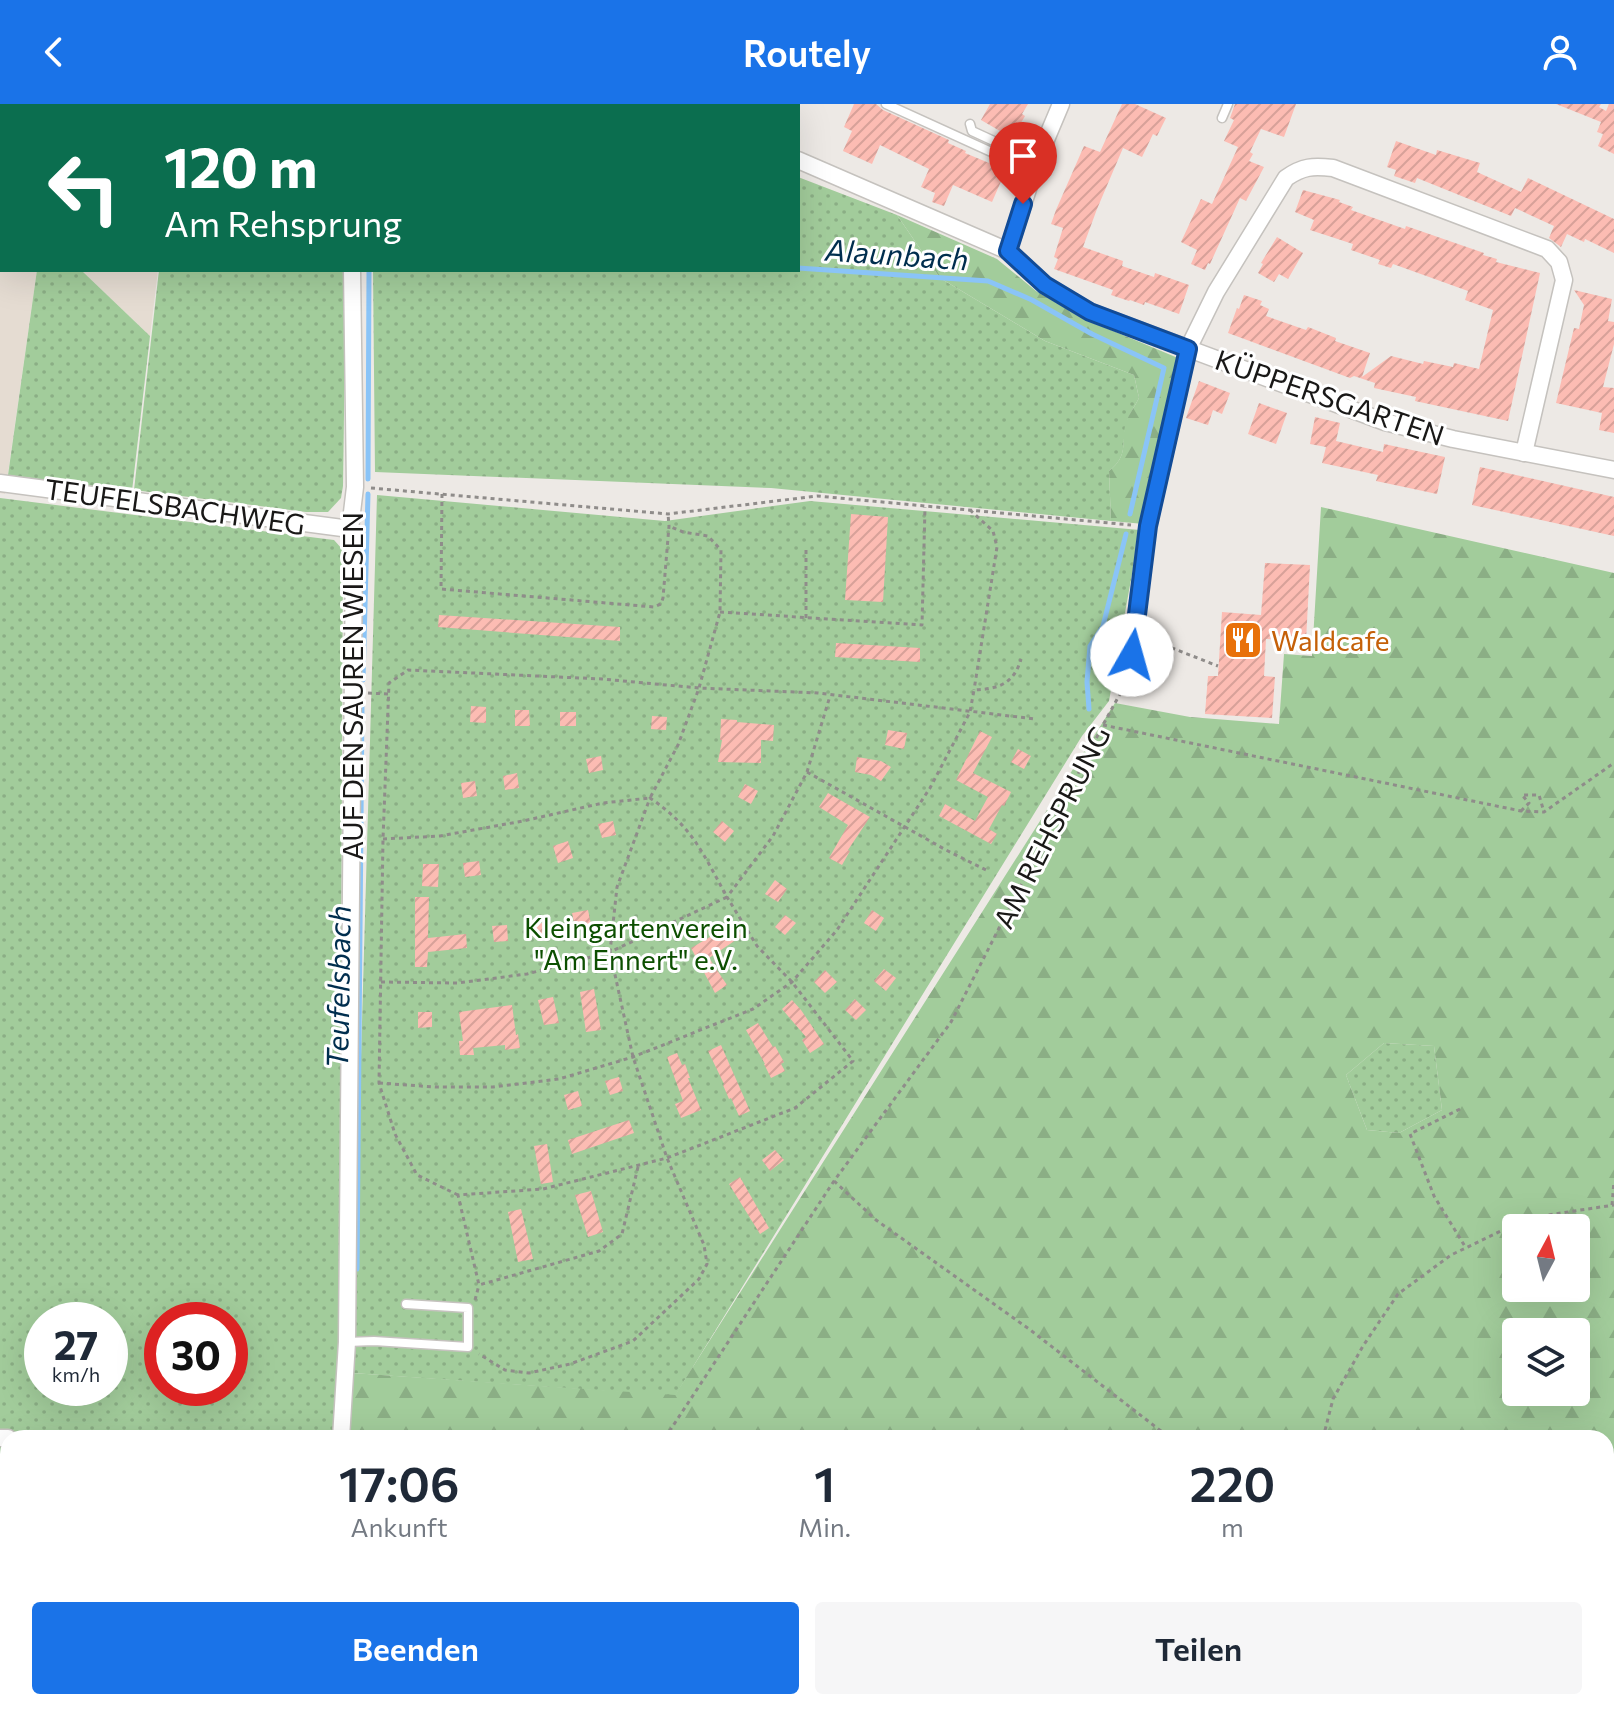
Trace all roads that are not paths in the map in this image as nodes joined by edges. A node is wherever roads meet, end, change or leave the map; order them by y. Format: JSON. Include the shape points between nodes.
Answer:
{"nodes":[{"id":1,"x":886,"y":104,"type":"edge"},
{"id":2,"x":1061,"y":104,"type":"edge"},
{"id":3,"x":1228,"y":104,"type":"edge"},
{"id":4,"x":1222,"y":118,"type":"dead end"},
{"id":5,"x":970,"y":124,"type":"dead end"},
{"id":6,"x":800,"y":161,"type":"edge"},
{"id":7,"x":1035,"y":166,"type":"junction"},
{"id":8,"x":1008,"y":251,"type":"junction"},
{"id":9,"x":352,"y":272,"type":"edge"},
{"id":10,"x":1188,"y":349,"type":"junction"},
{"id":11,"x":1524,"y":453,"type":"junction"},
{"id":12,"x":1614,"y":470,"type":"edge"},
{"id":13,"x":0,"y":483,"type":"edge"},
{"id":14,"x":350,"y":529,"type":"junction"},
{"id":15,"x":1128,"y":680,"type":"road end"},
{"id":16,"x":406,"y":1304,"type":"dead end"},
{"id":17,"x":347,"y":1342,"type":"junction"},
{"id":18,"x":342,"y":1430,"type":"edge"}],
"edges":[{"from":1,"to":7,"type":"lane"},
{"from":2,"to":7,"type":"street"},
{"from":3,"to":4,"type":"lane"},
{"from":5,"to":7,"type":"lane","via":[[972,131]]},
{"from":6,"to":8,"type":"street"},
{"from":7,"to":8,"type":"street"},
{"from":8,"to":10,"type":"street","via":[[1045,285],[1090,312]]},
{"from":9,"to":14,"type":"street","name":"AUF DEN SAUREN WIESEN","via":[[355,487]]},
{"from":10,"to":11,"type":"street","name":"KÜPPERSGARTEN","via":[[1385,422]]},
{"from":10,"to":11,"type":"street","via":[[1216,292],[1286,178],[1313,166],[1333,168],[1547,249],[1559,262],[1564,280]]},
{"from":10,"to":15,"type":"street","via":[[1148,526]]},
{"from":11,"to":12,"type":"street","name":"KÜPPERSGARTEN"},
{"from":13,"to":14,"type":"street","name":"TEUFELSBACHWEG"},
{"from":14,"to":17,"type":"street","name":"AUF DEN SAUREN WIESEN","via":[[354,554]]},
{"from":16,"to":17,"type":"lane","via":[[468,1308],[468,1347]]},
{"from":17,"to":18,"type":"street","name":"AUF DEN SAUREN WIESEN"}]}
